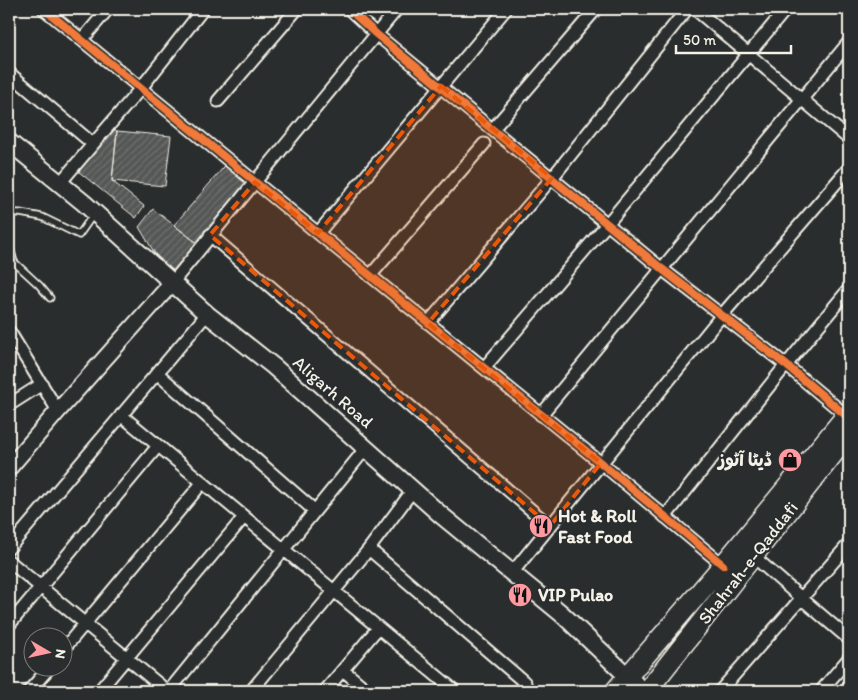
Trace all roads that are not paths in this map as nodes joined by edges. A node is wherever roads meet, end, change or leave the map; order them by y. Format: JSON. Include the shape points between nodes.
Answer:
{"nodes":[{"id":1,"x":44,"y":9,"type":"edge"},
{"id":2,"x":108,"y":9,"type":"edge"},
{"id":3,"x":203,"y":9,"type":"edge"},
{"id":4,"x":297,"y":9,"type":"edge"},
{"id":5,"x":348,"y":9,"type":"edge"},
{"id":6,"x":397,"y":9,"type":"edge"},
{"id":7,"x":506,"y":9,"type":"edge"},
{"id":8,"x":596,"y":9,"type":"edge"},
{"id":9,"x":687,"y":9,"type":"edge"},
{"id":10,"x":695,"y":9,"type":"edge"},
{"id":11,"x":786,"y":9,"type":"edge"},
{"id":12,"x":376,"y":34,"type":"junction"},
{"id":13,"x":82,"y":40,"type":"junction"},
{"id":14,"x":849,"y":42,"type":"edge"},
{"id":15,"x":748,"y":54,"type":"junction"},
{"id":16,"x":9,"y":73,"type":"edge"},
{"id":17,"x":441,"y":86,"type":"junction"},
{"id":18,"x":140,"y":88,"type":"junction"},
{"id":19,"x":803,"y":100,"type":"junction"},
{"id":20,"x":218,"y":101,"type":"dead end"},
{"id":21,"x":493,"y":130,"type":"junction"},
{"id":22,"x":849,"y":139,"type":"edge"},
{"id":23,"x":9,"y":142,"type":"edge"},
{"id":24,"x":93,"y":144,"type":"junction"},
{"id":25,"x":484,"y":144,"type":"dead end"},
{"id":26,"x":849,"y":168,"type":"edge"},
{"id":27,"x":552,"y":178,"type":"junction"},
{"id":28,"x":255,"y":182,"type":"junction"},
{"id":29,"x":60,"y":183,"type":"junction"},
{"id":30,"x":9,"y":213,"type":"edge"},
{"id":31,"x":94,"y":213,"type":"junction"},
{"id":32,"x":608,"y":224,"type":"junction"},
{"id":33,"x":318,"y":233,"type":"junction"},
{"id":34,"x":210,"y":235,"type":"junction"},
{"id":35,"x":9,"y":244,"type":"edge"},
{"id":36,"x":662,"y":269,"type":"junction"},
{"id":37,"x":370,"y":276,"type":"junction"},
{"id":38,"x":172,"y":283,"type":"junction"},
{"id":39,"x":849,"y":289,"type":"edge"},
{"id":40,"x":50,"y":298,"type":"dead end"},
{"id":41,"x":207,"y":314,"type":"junction"},
{"id":42,"x":722,"y":314,"type":"junction"},
{"id":43,"x":428,"y":323,"type":"junction"},
{"id":44,"x":9,"y":331,"type":"edge"},
{"id":45,"x":786,"y":365,"type":"junction"},
{"id":46,"x":484,"y":368,"type":"junction"},
{"id":47,"x":157,"y":373,"type":"junction"},
{"id":48,"x":42,"y":384,"type":"junction"},
{"id":49,"x":9,"y":405,"type":"edge"},
{"id":50,"x":58,"y":411,"type":"junction"},
{"id":51,"x":121,"y":415,"type":"junction"},
{"id":52,"x":542,"y":415,"type":"junction"},
{"id":53,"x":848,"y":415,"type":"edge"},
{"id":54,"x":849,"y":434,"type":"edge"},
{"id":55,"x":158,"y":446,"type":"junction"},
{"id":56,"x":366,"y":448,"type":"junction"},
{"id":57,"x":601,"y":463,"type":"junction"},
{"id":58,"x":9,"y":468,"type":"edge"},
{"id":59,"x":203,"y":482,"type":"junction"},
{"id":60,"x":413,"y":490,"type":"junction"},
{"id":61,"x":315,"y":511,"type":"junction"},
{"id":62,"x":244,"y":517,"type":"junction"},
{"id":63,"x":665,"y":517,"type":"junction"},
{"id":64,"x":550,"y":526,"type":"junction"},
{"id":65,"x":849,"y":544,"type":"edge"},
{"id":66,"x":9,"y":548,"type":"edge"},
{"id":67,"x":369,"y":549,"type":"junction"},
{"id":68,"x":284,"y":550,"type":"junction"},
{"id":69,"x":753,"y":556,"type":"junction"},
{"id":70,"x":9,"y":561,"type":"edge"},
{"id":71,"x":723,"y":565,"type":"junction"},
{"id":72,"x":512,"y":573,"type":"junction"},
{"id":73,"x":41,"y":587,"type":"junction"},
{"id":74,"x":334,"y":591,"type":"junction"},
{"id":75,"x":801,"y":598,"type":"junction"},
{"id":76,"x":85,"y":624,"type":"junction"},
{"id":77,"x":9,"y":625,"type":"edge"},
{"id":78,"x":378,"y":628,"type":"junction"},
{"id":79,"x":72,"y":639,"type":"edge"},
{"id":80,"x":849,"y":639,"type":"edge"},
{"id":81,"x":127,"y":658,"type":"junction"},
{"id":82,"x":849,"y":658,"type":"edge"},
{"id":83,"x":343,"y":670,"type":"junction"},
{"id":84,"x":627,"y":676,"type":"junction"},
{"id":85,"x":40,"y":678,"type":"edge"},
{"id":86,"x":29,"y":691,"type":"edge"},
{"id":87,"x":99,"y":691,"type":"edge"},
{"id":88,"x":168,"y":691,"type":"edge"},
{"id":89,"x":252,"y":691,"type":"edge"},
{"id":90,"x":325,"y":691,"type":"edge"},
{"id":91,"x":368,"y":691,"type":"edge"},
{"id":92,"x":455,"y":691,"type":"edge"},
{"id":93,"x":519,"y":691,"type":"edge"},
{"id":94,"x":615,"y":691,"type":"edge"},
{"id":95,"x":643,"y":691,"type":"edge"},
{"id":96,"x":647,"y":691,"type":"edge"},
{"id":97,"x":720,"y":691,"type":"edge"},
{"id":98,"x":821,"y":691,"type":"edge"}],
"edges":[{"from":1,"to":13,"type":"street"},
{"from":2,"to":13,"type":"street"},
{"from":3,"to":18,"type":"street"},
{"from":4,"to":20,"type":"street"},
{"from":5,"to":12,"type":"street"},
{"from":6,"to":12,"type":"street"},
{"from":7,"to":17,"type":"street"},
{"from":8,"to":21,"type":"street"},
{"from":9,"to":27,"type":"street"},
{"from":10,"to":15,"type":"street"},
{"from":11,"to":15,"type":"street"},
{"from":12,"to":17,"type":"street"},
{"from":12,"to":28,"type":"street"},
{"from":13,"to":18,"type":"street"},
{"from":14,"to":19,"type":"street"},
{"from":15,"to":19,"type":"street"},
{"from":15,"to":32,"type":"street"},
{"from":16,"to":24,"type":"street"},
{"from":17,"to":21,"type":"street"},
{"from":17,"to":33,"type":"street"},
{"from":18,"to":24,"type":"street"},
{"from":18,"to":28,"type":"street"},
{"from":19,"to":22,"type":"street"},
{"from":19,"to":36,"type":"street"},
{"from":21,"to":27,"type":"street"},
{"from":23,"to":29,"type":"main road","name":"Aligarh Road"},
{"from":24,"to":29,"type":"street"},
{"from":25,"to":37,"type":"street"},
{"from":26,"to":42,"type":"street"},
{"from":27,"to":32,"type":"street"},
{"from":27,"to":43,"type":"street"},
{"from":28,"to":33,"type":"street"},
{"from":28,"to":34,"type":"street"},
{"from":29,"to":31,"type":"main road","name":"Aligarh Road"},
{"from":30,"to":31,"type":"lane","via":[[42,217],[79,235]]},
{"from":31,"to":38,"type":"main road","name":"Aligarh Road"},
{"from":32,"to":36,"type":"street"},
{"from":32,"to":46,"type":"street"},
{"from":33,"to":37,"type":"street"},
{"from":34,"to":38,"type":"street"},
{"from":34,"to":64,"type":"street"},
{"from":35,"to":40,"type":"lane","via":[[14,262]]},
{"from":36,"to":42,"type":"street"},
{"from":36,"to":52,"type":"street"},
{"from":37,"to":43,"type":"street"},
{"from":38,"to":41,"type":"main road","name":"Aligarh Road"},
{"from":38,"to":50,"type":"street"},
{"from":39,"to":45,"type":"street"},
{"from":41,"to":47,"type":"street"},
{"from":41,"to":56,"type":"main road","name":"Aligarh Road","via":[[273,366]]},
{"from":42,"to":45,"type":"street"},
{"from":42,"to":57,"type":"street"},
{"from":43,"to":46,"type":"street"},
{"from":44,"to":48,"type":"street"},
{"from":45,"to":53,"type":"street"},
{"from":45,"to":63,"type":"street"},
{"from":46,"to":52,"type":"street"},
{"from":47,"to":51,"type":"street"},
{"from":47,"to":61,"type":"street"},
{"from":48,"to":49,"type":"street"},
{"from":48,"to":50,"type":"street"},
{"from":50,"to":58,"type":"street"},
{"from":51,"to":55,"type":"street"},
{"from":51,"to":66,"type":"street"},
{"from":52,"to":57,"type":"street"},
{"from":53,"to":71,"type":"main road","name":"Shahrah-e-Qaddafi"},
{"from":54,"to":69,"type":"main road","name":"Shahrah-e-Qaddafi"},
{"from":55,"to":59,"type":"street"},
{"from":55,"to":73,"type":"street"},
{"from":56,"to":60,"type":"main road","name":"Aligarh Road"},
{"from":56,"to":61,"type":"street"},
{"from":57,"to":63,"type":"street"},
{"from":57,"to":64,"type":"street"},
{"from":59,"to":62,"type":"street"},
{"from":59,"to":76,"type":"street"},
{"from":60,"to":67,"type":"street"},
{"from":60,"to":72,"type":"main road","name":"Aligarh Road"},
{"from":61,"to":68,"type":"street"},
{"from":62,"to":68,"type":"street"},
{"from":62,"to":81,"type":"street"},
{"from":63,"to":71,"type":"street"},
{"from":64,"to":72,"type":"street"},
{"from":65,"to":75,"type":"street"},
{"from":67,"to":74,"type":"street"},
{"from":67,"to":93,"type":"street","via":[[523,681],[525,683]]},
{"from":68,"to":74,"type":"street"},
{"from":68,"to":88,"type":"street"},
{"from":69,"to":75,"type":"street"},
{"from":69,"to":96,"type":"main road","name":"Shahrah-e-Qaddafi"},
{"from":70,"to":73,"type":"street"},
{"from":71,"to":84,"type":"main road","name":"Shahrah-e-Qaddafi"},
{"from":72,"to":84,"type":"main road","name":"Aligarh Road","via":[[562,614]]},
{"from":73,"to":76,"type":"street"},
{"from":73,"to":77,"type":"street"},
{"from":74,"to":78,"type":"street"},
{"from":74,"to":89,"type":"street"},
{"from":75,"to":80,"type":"street"},
{"from":75,"to":97,"type":"street"},
{"from":76,"to":79,"type":"street"},
{"from":76,"to":81,"type":"street"},
{"from":78,"to":83,"type":"street"},
{"from":78,"to":92,"type":"street"},
{"from":81,"to":87,"type":"street"},
{"from":81,"to":88,"type":"street"},
{"from":82,"to":98,"type":"street"},
{"from":83,"to":90,"type":"street"},
{"from":83,"to":91,"type":"street"},
{"from":84,"to":94,"type":"main road","name":"Shahrah-e-Qaddafi"},
{"from":84,"to":95,"type":"main road","name":"Aligarh Road"},
{"from":85,"to":86,"type":"street"}]}
